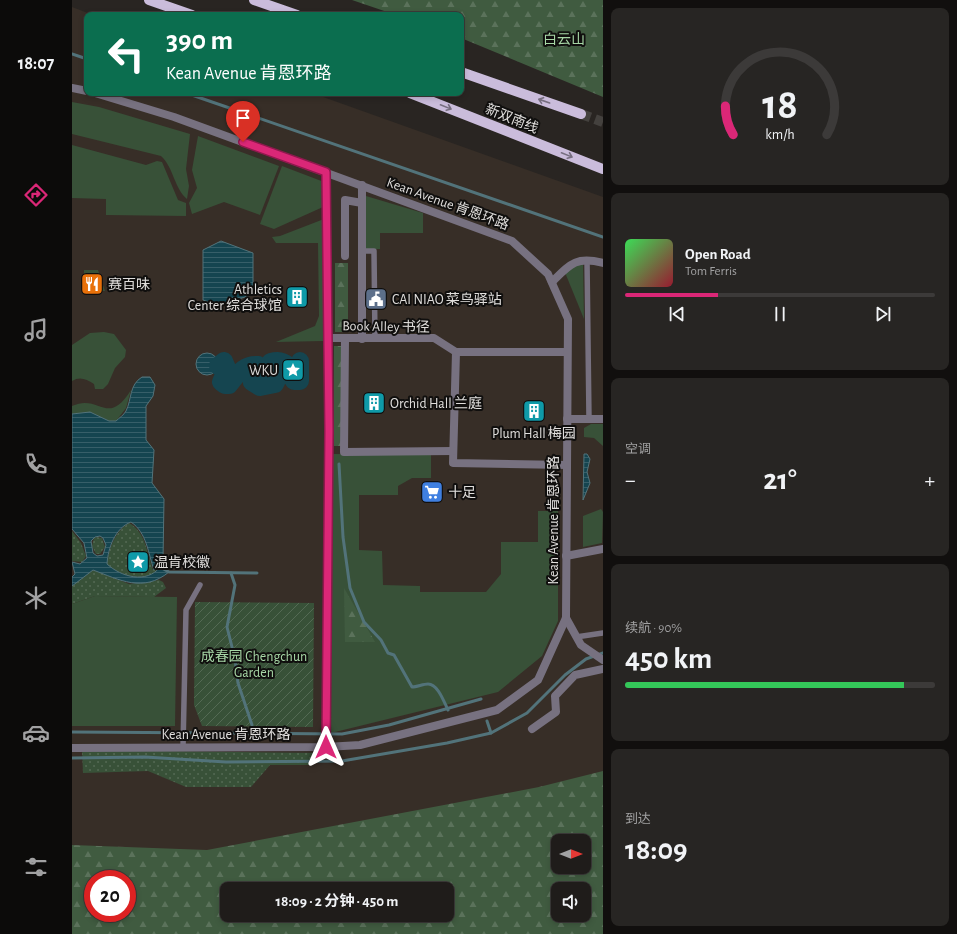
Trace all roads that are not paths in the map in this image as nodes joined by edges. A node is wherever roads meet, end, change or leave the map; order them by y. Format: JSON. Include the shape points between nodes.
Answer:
{"nodes":[{"id":1,"x":149,"y":0,"type":"edge"},
{"id":2,"x":254,"y":0,"type":"edge"},
{"id":3,"x":183,"y":12,"type":"edge"},
{"id":4,"x":288,"y":12,"type":"edge"},
{"id":5,"x":464,"y":73,"type":"edge"},
{"id":6,"x":72,"y":88,"type":"edge"},
{"id":7,"x":84,"y":90,"type":"edge"},
{"id":8,"x":105,"y":96,"type":"edge"},
{"id":9,"x":418,"y":96,"type":"edge"},
{"id":10,"x":581,"y":114,"type":"tunnel mouth"},
{"id":11,"x":603,"y":169,"type":"edge"},
{"id":12,"x":326,"y":172,"type":"junction"},
{"id":13,"x":362,"y":185,"type":"junction"},
{"id":14,"x":362,"y":204,"type":"junction"},
{"id":15,"x":362,"y":251,"type":"junction"},
{"id":16,"x":345,"y":256,"type":"dead end"},
{"id":17,"x":587,"y":260,"type":"junction"},
{"id":18,"x":603,"y":263,"type":"edge"},
{"id":19,"x":552,"y":282,"type":"junction"},
{"id":20,"x":328,"y":338,"type":"junction"},
{"id":21,"x":345,"y":339,"type":"junction"},
{"id":22,"x":362,"y":339,"type":"junction"},
{"id":23,"x":375,"y":339,"type":"junction"},
{"id":24,"x":456,"y":352,"type":"junction"},
{"id":25,"x":568,"y":352,"type":"junction"},
{"id":26,"x":567,"y":419,"type":"junction"},
{"id":27,"x":589,"y":419,"type":"junction"},
{"id":28,"x":603,"y":419,"type":"edge"},
{"id":29,"x":453,"y":451,"type":"junction"},
{"id":30,"x":567,"y":465,"type":"junction"},
{"id":31,"x":603,"y":549,"type":"edge"},
{"id":32,"x":566,"y":556,"type":"junction"},
{"id":33,"x":200,"y":585,"type":"dead end"},
{"id":34,"x":566,"y":618,"type":"junction"},
{"id":35,"x":603,"y":633,"type":"edge"},
{"id":36,"x":576,"y":637,"type":"junction"},
{"id":37,"x":603,"y":660,"type":"edge"},
{"id":38,"x":603,"y":669,"type":"edge"},
{"id":39,"x":326,"y":727,"type":"joint"},
{"id":40,"x":532,"y":729,"type":"dead end"},
{"id":41,"x":326,"y":744,"type":"junction"},
{"id":42,"x":183,"y":747,"type":"junction"},
{"id":43,"x":72,"y":748,"type":"edge"}],
"edges":[{"from":1,"to":3,"type":"main road"},
{"from":2,"to":4,"type":"main road"},
{"from":10,"to":5,"type":"main road","name":"新双南线","one_way":true},
{"from":6,"to":7,"type":"street"},
{"from":8,"to":12,"type":"street","name":"Kean Avenue 肯恩环路","via":[[174,117]]},
{"from":9,"to":11,"type":"main road","name":"新双南线","one_way":true},
{"from":12,"to":13,"type":"street","name":"Kean Avenue 肯恩环路"},
{"from":12,"to":20,"type":"street"},
{"from":13,"to":14,"type":"street"},
{"from":13,"to":19,"type":"street","name":"Kean Avenue 肯恩环路","via":[[512,241],[548,274]]},
{"from":14,"to":15,"type":"street"},
{"from":14,"to":16,"type":"street","via":[[345,200]]},
{"from":15,"to":22,"type":"street"},
{"from":15,"to":23,"type":"lane","via":[[374,251]]},
{"from":17,"to":18,"type":"street"},
{"from":17,"to":19,"type":"street","via":[[569,265]]},
{"from":17,"to":27,"type":"lane"},
{"from":19,"to":25,"type":"street","name":"Kean Avenue 肯恩环路","via":[[568,319]]},
{"from":20,"to":21,"type":"street","name":"Book Alley 书径"},
{"from":20,"to":39,"type":"street"},
{"from":21,"to":22,"type":"street","name":"Book Alley 书径"},
{"from":21,"to":29,"type":"street","via":[[344,452]]},
{"from":22,"to":23,"type":"street","name":"Book Alley 书径"},
{"from":23,"to":24,"type":"street","name":"Book Alley 书径","via":[[434,338]]},
{"from":24,"to":25,"type":"street"},
{"from":24,"to":29,"type":"street"},
{"from":25,"to":26,"type":"street","name":"Kean Avenue 肯恩环路"},
{"from":26,"to":27,"type":"street"},
{"from":26,"to":30,"type":"street","name":"Kean Avenue 肯恩环路"},
{"from":27,"to":28,"type":"street"},
{"from":29,"to":30,"type":"street","via":[[453,463]]},
{"from":30,"to":32,"type":"street","name":"Kean Avenue 肯恩环路"},
{"from":31,"to":32,"type":"street"},
{"from":32,"to":34,"type":"street","name":"Kean Avenue 肯恩环路"},
{"from":33,"to":42,"type":"lane","via":[[186,610]]},
{"from":34,"to":36,"type":"street"},
{"from":34,"to":41,"type":"street","name":"Kean Avenue 肯恩环路","via":[[538,680],[497,710],[360,745]]},
{"from":35,"to":36,"type":"lane"},
{"from":36,"to":37,"type":"street","via":[[581,645]]},
{"from":38,"to":40,"type":"street","via":[[575,675],[555,696],[556,712]]},
{"from":39,"to":41,"type":"lane"},
{"from":41,"to":42,"type":"street","name":"Kean Avenue 肯恩环路"},
{"from":42,"to":43,"type":"street","name":"Kean Avenue 肯恩环路"}]}
